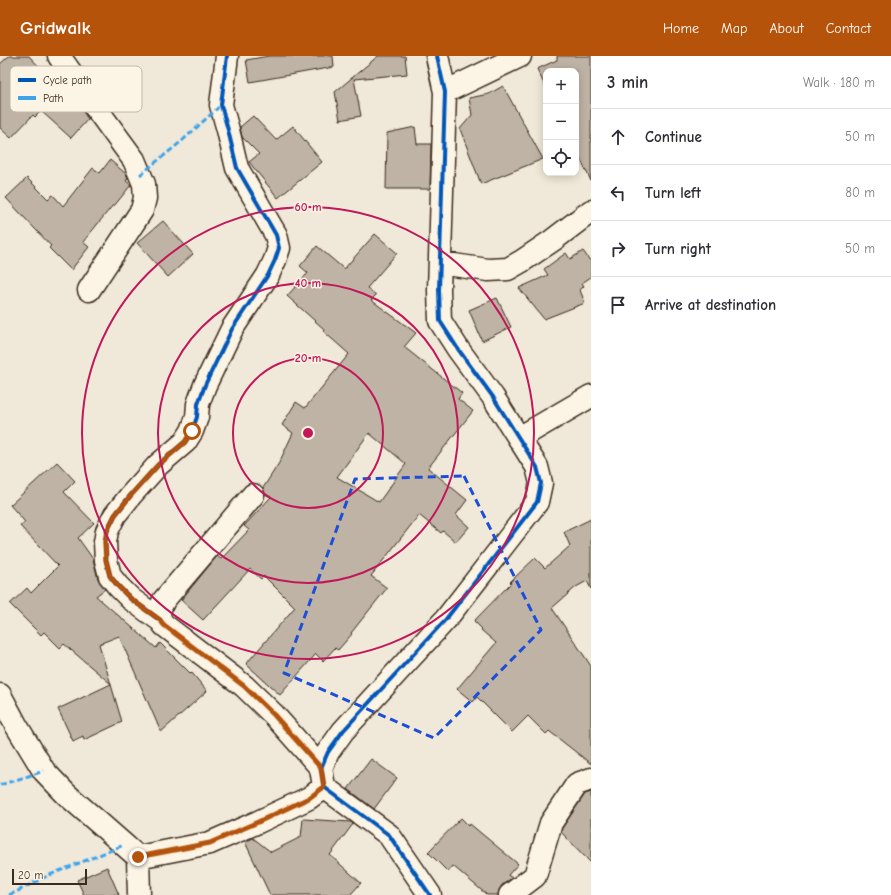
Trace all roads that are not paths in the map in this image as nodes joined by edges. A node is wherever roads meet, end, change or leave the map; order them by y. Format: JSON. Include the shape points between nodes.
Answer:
{"nodes":[{"id":1,"x":60,"y":56,"type":"edge"},
{"id":2,"x":227,"y":56,"type":"edge"},
{"id":3,"x":438,"y":56,"type":"edge"},
{"id":4,"x":520,"y":56,"type":"edge"},
{"id":5,"x":67,"y":66,"type":"edge"},
{"id":6,"x":445,"y":92,"type":"junction"},
{"id":7,"x":99,"y":112,"type":"edge"},
{"id":8,"x":591,"y":211,"type":"edge"},
{"id":9,"x":440,"y":263,"type":"junction"},
{"id":10,"x":89,"y":290,"type":"dead end"},
{"id":11,"x":591,"y":396,"type":"edge"},
{"id":12,"x":520,"y":438,"type":"junction"},
{"id":13,"x":253,"y":496,"type":"dead end"},
{"id":14,"x":160,"y":620,"type":"junction"},
{"id":15,"x":0,"y":695,"type":"edge"},
{"id":16,"x":323,"y":778,"type":"junction"},
{"id":17,"x":591,"y":779,"type":"edge"},
{"id":18,"x":138,"y":857,"type":"junction"},
{"id":19,"x":140,"y":895,"type":"edge"},
{"id":20,"x":430,"y":895,"type":"edge"},
{"id":21,"x":510,"y":895,"type":"edge"}],
"edges":[{"from":1,"to":5,"type":"street"},
{"from":2,"to":14,"type":"street","via":[[221,105],[236,168],[276,235],[279,248],[268,274],[232,329],[205,385],[189,437],[158,465],[131,495],[115,515],[107,531],[106,560],[110,576],[131,599]]},
{"from":3,"to":6,"type":"street"},
{"from":4,"to":6,"type":"street"},
{"from":6,"to":9,"type":"street"},
{"from":7,"to":10,"type":"street","via":[[134,160],[144,184],[145,198],[142,210]]},
{"from":8,"to":9,"type":"street","via":[[522,262],[508,269],[488,270]]},
{"from":9,"to":12,"type":"street","via":[[440,321]]},
{"from":11,"to":12,"type":"street"},
{"from":12,"to":16,"type":"street","via":[[537,467],[541,483],[537,502],[446,620],[343,731],[328,752]]},
{"from":13,"to":14,"type":"street","via":[[164,600],[158,611]]},
{"from":14,"to":16,"type":"street","via":[[244,686],[274,715]]},
{"from":15,"to":18,"type":"street","via":[[44,771],[66,794]]},
{"from":16,"to":18,"type":"street","via":[[309,798],[210,843]]},
{"from":16,"to":20,"type":"street","via":[[389,835]]},
{"from":17,"to":21,"type":"street","via":[[577,784],[552,823],[535,876]]},
{"from":18,"to":19,"type":"street"}]}
